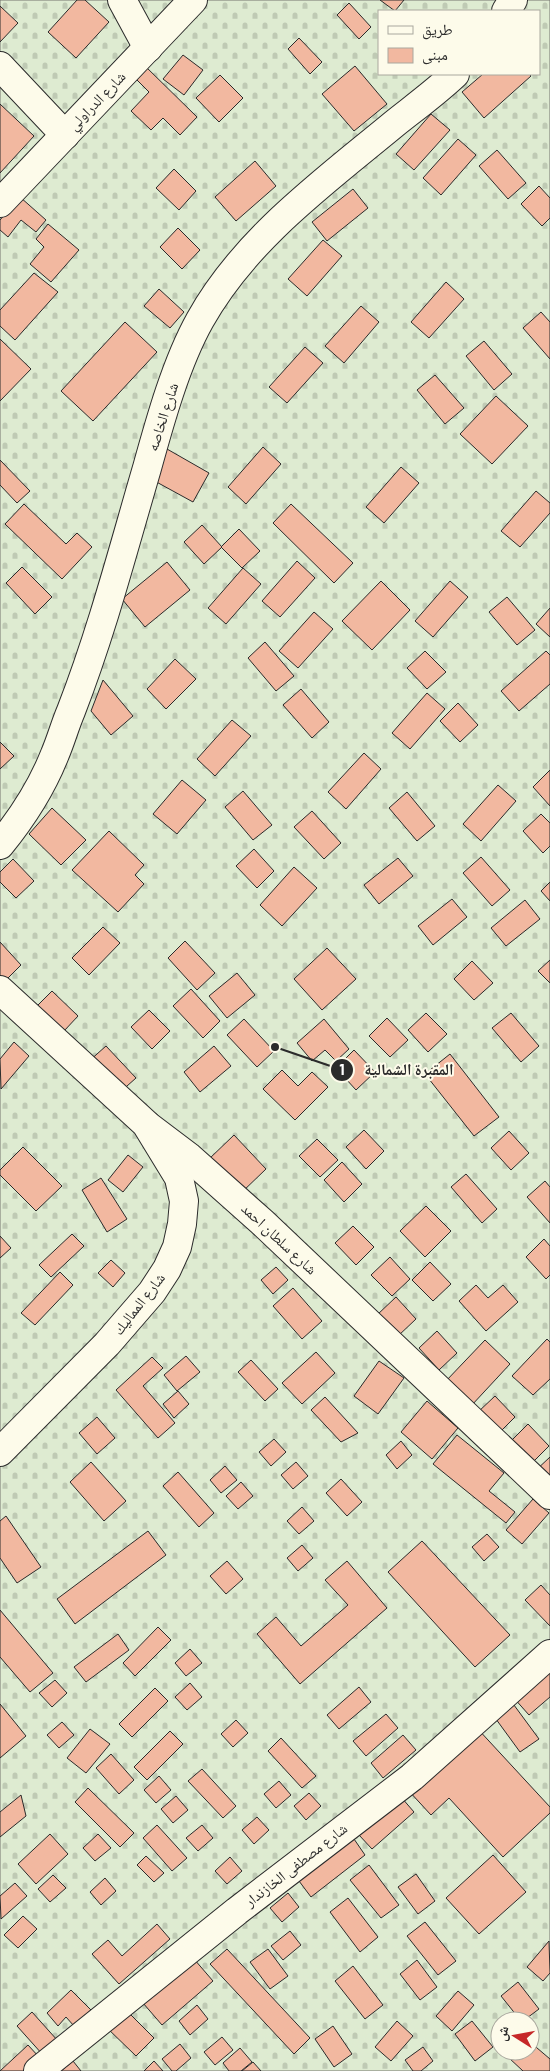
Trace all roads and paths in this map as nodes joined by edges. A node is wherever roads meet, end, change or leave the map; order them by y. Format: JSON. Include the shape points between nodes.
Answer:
{"nodes":[{"id":1,"x":122,"y":0,"type":"edge"},
{"id":2,"x":193,"y":0,"type":"edge"},
{"id":3,"x":148,"y":48,"type":"junction"},
{"id":4,"x":0,"y":66,"type":"edge"},
{"id":5,"x":453,"y":75,"type":"edge"},
{"id":6,"x":65,"y":135,"type":"junction"},
{"id":7,"x":0,"y":202,"type":"edge"},
{"id":8,"x":0,"y":845,"type":"edge"},
{"id":9,"x":0,"y":990,"type":"edge"},
{"id":10,"x":146,"y":1124,"type":"junction"},
{"id":11,"x":0,"y":1452,"type":"edge"},
{"id":12,"x":550,"y":1495,"type":"edge"},
{"id":13,"x":550,"y":1654,"type":"edge"},
{"id":14,"x":38,"y":2071,"type":"edge"}],
"edges":[{"from":1,"to":3,"type":"street"},
{"from":2,"to":3,"type":"street","name":"شارع الدراولي"},
{"from":3,"to":6,"type":"street","name":"شارع الدراولي"},
{"from":4,"to":6,"type":"street"},
{"from":5,"to":8,"type":"street","name":"شارع الخاصه","via":[[311,192],[276,226],[219,290],[200,321],[184,354],[158,429],[101,628],[55,755],[26,808]]},
{"from":6,"to":7,"type":"street","name":"شارع الدراولي"},
{"from":9,"to":10,"type":"street","name":"شارع سلطان احمد"},
{"from":10,"to":11,"type":"street","name":"شارع المماليك","via":[[179,1178],[184,1201],[182,1224],[173,1254],[152,1292],[134,1314]]},
{"from":10,"to":12,"type":"street","name":"شارع سلطان احمد","via":[[262,1222]]},
{"from":13,"to":14,"type":"street","name":"شارع مصطفى الخازندار","via":[[412,1776]]}]}
